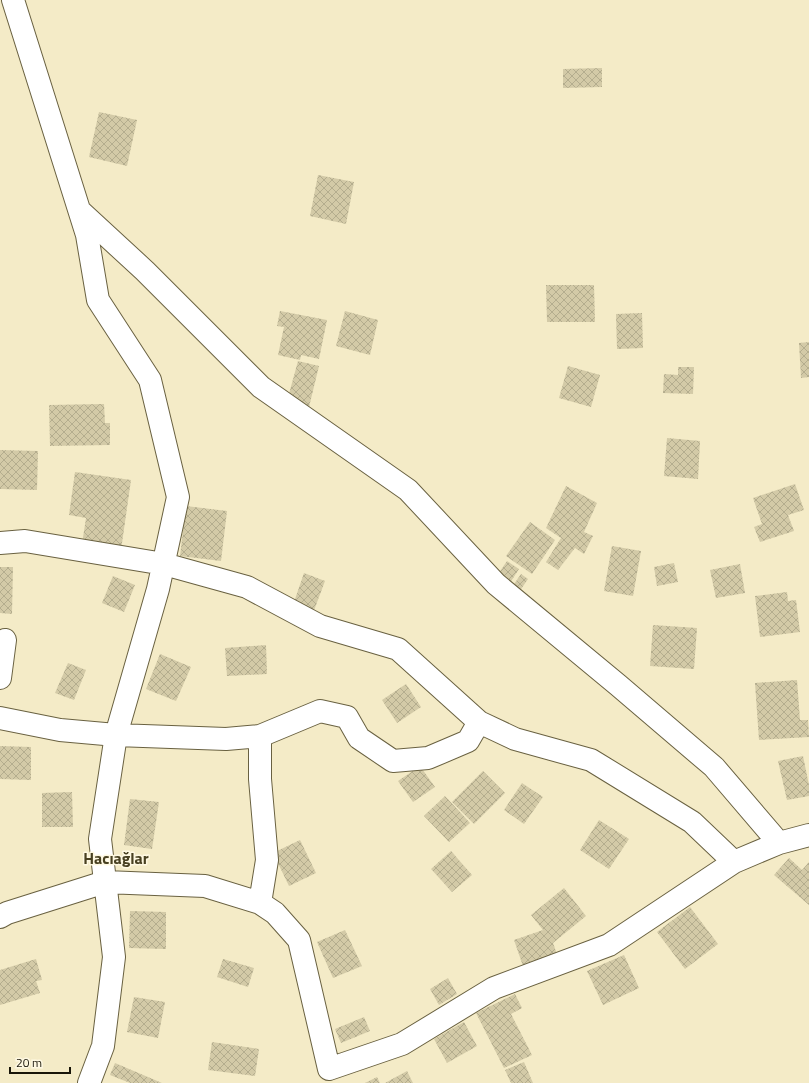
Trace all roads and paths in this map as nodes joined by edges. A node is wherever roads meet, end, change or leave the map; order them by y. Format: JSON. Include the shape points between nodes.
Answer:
{"nodes":[{"id":1,"x":13,"y":0,"type":"edge"},
{"id":2,"x":79,"y":210,"type":"junction"},
{"id":3,"x":0,"y":543,"type":"edge"},
{"id":4,"x":164,"y":564,"type":"junction"},
{"id":5,"x":5,"y":640,"type":"dead end"},
{"id":6,"x":0,"y":678,"type":"edge"},
{"id":7,"x":0,"y":718,"type":"edge"},
{"id":8,"x":480,"y":722,"type":"junction"},
{"id":9,"x":116,"y":735,"type":"junction"},
{"id":10,"x":260,"y":736,"type":"junction"},
{"id":11,"x":809,"y":835,"type":"edge"},
{"id":12,"x":779,"y":843,"type":"junction"},
{"id":13,"x":734,"y":862,"type":"junction"},
{"id":14,"x":105,"y":882,"type":"junction"},
{"id":15,"x":260,"y":903,"type":"junction"},
{"id":16,"x":0,"y":917,"type":"edge"},
{"id":17,"x":322,"y":1076,"type":"edge"},
{"id":18,"x":89,"y":1083,"type":"edge"}],
"edges":[{"from":1,"to":2,"type":"street"},
{"from":2,"to":4,"type":"street","via":[[87,235],[98,300],[150,380],[177,489],[178,496]]},
{"from":2,"to":12,"type":"street","via":[[261,387],[408,490],[496,584],[714,767]]},
{"from":3,"to":4,"type":"street","via":[[25,541]]},
{"from":4,"to":8,"type":"street","via":[[248,587],[320,626],[398,649]]},
{"from":4,"to":9,"type":"street"},
{"from":5,"to":6,"type":"street"},
{"from":7,"to":9,"type":"street","via":[[60,730]]},
{"from":8,"to":10,"type":"street","via":[[468,741],[428,758],[393,761],[359,738],[347,717],[320,712]]},
{"from":8,"to":13,"type":"street","via":[[515,739],[591,760],[692,822]]},
{"from":9,"to":10,"type":"street","via":[[226,739]]},
{"from":9,"to":14,"type":"street","via":[[100,839]]},
{"from":10,"to":15,"type":"street","via":[[260,779],[267,860]]},
{"from":11,"to":12,"type":"street"},
{"from":12,"to":13,"type":"street"},
{"from":13,"to":17,"type":"street","via":[[609,945],[494,988],[402,1044]]},
{"from":14,"to":15,"type":"street","via":[[205,886]]},
{"from":14,"to":16,"type":"street","via":[[7,912]]},
{"from":14,"to":18,"type":"street","via":[[114,957],[103,1046]]},
{"from":15,"to":17,"type":"street","via":[[275,913],[299,940]]}]}
